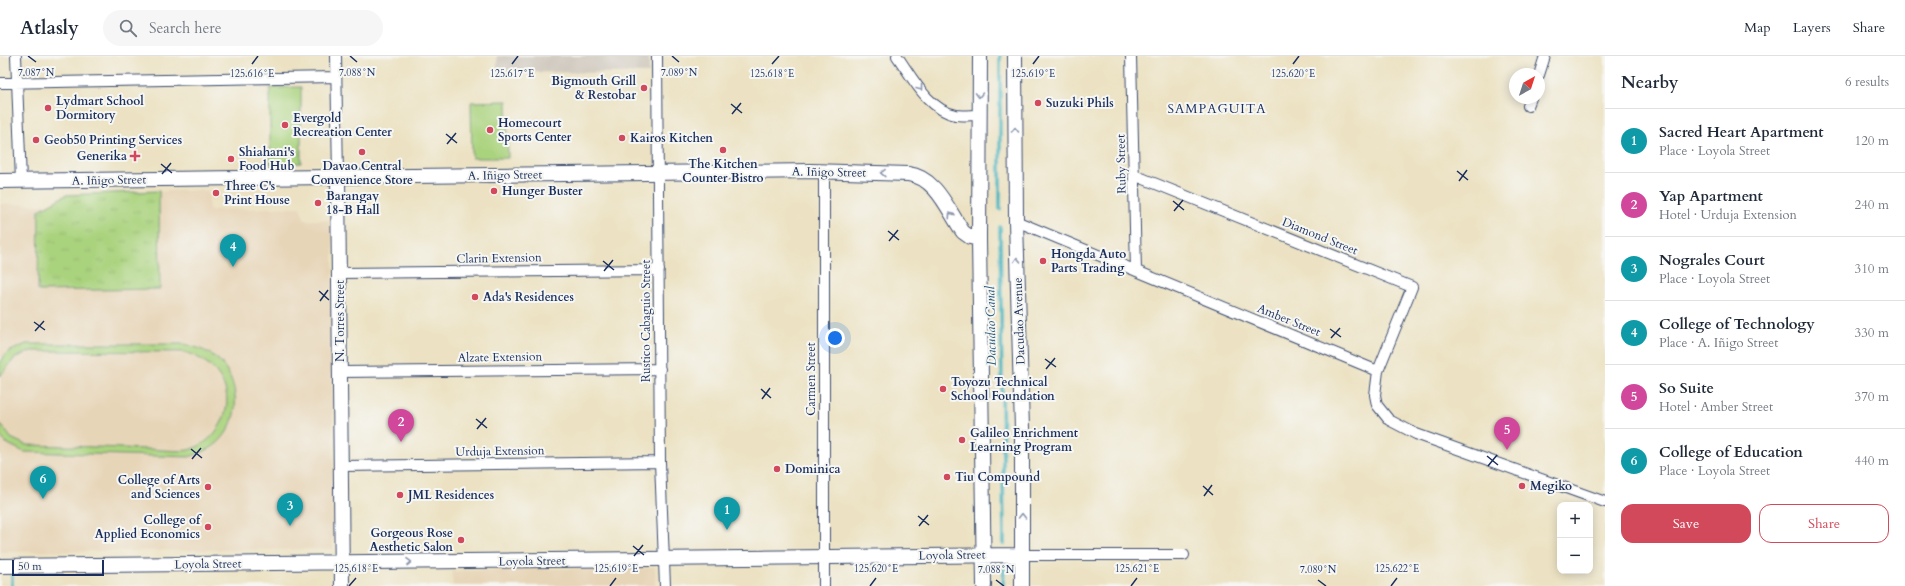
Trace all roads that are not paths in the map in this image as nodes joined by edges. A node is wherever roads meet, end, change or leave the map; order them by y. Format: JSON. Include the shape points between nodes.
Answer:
{"nodes":[{"id":1,"x":16,"y":56,"type":"edge"},
{"id":2,"x":336,"y":56,"type":"edge"},
{"id":3,"x":657,"y":56,"type":"edge"},
{"id":4,"x":897,"y":56,"type":"edge"},
{"id":5,"x":980,"y":56,"type":"edge"},
{"id":6,"x":1015,"y":56,"type":"edge"},
{"id":7,"x":1131,"y":56,"type":"edge"},
{"id":8,"x":1545,"y":56,"type":"edge"},
{"id":9,"x":1541,"y":68,"type":"edge"},
{"id":10,"x":336,"y":77,"type":"junction"},
{"id":11,"x":17,"y":82,"type":"junction"},
{"id":12,"x":0,"y":83,"type":"edge"},
{"id":13,"x":978,"y":115,"type":"junction"},
{"id":14,"x":824,"y":171,"type":"junction"},
{"id":15,"x":659,"y":173,"type":"junction"},
{"id":16,"x":1134,"y":175,"type":"junction"},
{"id":17,"x":338,"y":178,"type":"junction"},
{"id":18,"x":0,"y":181,"type":"edge"},
{"id":19,"x":21,"y":181,"type":"junction"},
{"id":20,"x":1016,"y":221,"type":"junction"},
{"id":21,"x":979,"y":239,"type":"junction"},
{"id":22,"x":659,"y":270,"type":"junction"},
{"id":23,"x":1136,"y":271,"type":"junction"},
{"id":24,"x":340,"y":273,"type":"junction"},
{"id":25,"x":660,"y":369,"type":"junction"},
{"id":26,"x":1378,"y":371,"type":"junction"},
{"id":27,"x":340,"y":372,"type":"junction"},
{"id":28,"x":660,"y":462,"type":"junction"},
{"id":29,"x":341,"y":466,"type":"junction"},
{"id":30,"x":1605,"y":502,"type":"edge"},
{"id":31,"x":1184,"y":554,"type":"dead end"},
{"id":32,"x":984,"y":555,"type":"junction"},
{"id":33,"x":1022,"y":555,"type":"junction"},
{"id":34,"x":824,"y":558,"type":"junction"},
{"id":35,"x":664,"y":560,"type":"junction"},
{"id":36,"x":342,"y":563,"type":"junction"},
{"id":37,"x":0,"y":566,"type":"edge"},
{"id":38,"x":342,"y":586,"type":"edge"},
{"id":39,"x":665,"y":586,"type":"edge"},
{"id":40,"x":824,"y":586,"type":"edge"},
{"id":41,"x":984,"y":586,"type":"edge"},
{"id":42,"x":1022,"y":586,"type":"edge"}],
"edges":[{"from":1,"to":11,"type":"street"},
{"from":2,"to":10,"type":"street","name":"N. Torres Street"},
{"from":3,"to":15,"type":"street","name":"Rustico Cabaguio Street"},
{"from":4,"to":13,"type":"street","one_way":true,"via":[[936,105],[956,115]]},
{"from":5,"to":13,"type":"main road","one_way":true},
{"from":20,"to":6,"type":"main road","name":"Dacudao Avenue","one_way":true},
{"from":7,"to":16,"type":"street","name":"Ruby Street"},
{"from":8,"to":9,"type":"street"},
{"from":10,"to":11,"type":"street"},
{"from":10,"to":17,"type":"street","name":"N. Torres Street"},
{"from":11,"to":12,"type":"street"},
{"from":11,"to":19,"type":"street"},
{"from":13,"to":21,"type":"main road"},
{"from":14,"to":15,"type":"main road","name":"A. Iñigo Street"},
{"from":21,"to":14,"type":"main road","name":"A. Iñigo Street","one_way":true,"via":[[963,232],[931,184],[921,177],[908,174]]},
{"from":14,"to":34,"type":"street","name":"Carmen Street"},
{"from":15,"to":17,"type":"main road","name":"A. Iñigo Street"},
{"from":15,"to":22,"type":"street","name":"Rustico Cabaguio Street"},
{"from":16,"to":23,"type":"street","name":"Ruby Street"},
{"from":16,"to":26,"type":"street","name":"Diamond Street","via":[[1412,287]]},
{"from":17,"to":19,"type":"main road","name":"A. Iñigo Street"},
{"from":17,"to":24,"type":"main road","name":"N. Torres Street"},
{"from":18,"to":19,"type":"main road","name":"A. Iñigo Street"},
{"from":20,"to":23,"type":"street","name":"Amber Street"},
{"from":33,"to":20,"type":"main road","name":"Dacudao Avenue","one_way":true,"via":[[1022,429]]},
{"from":21,"to":32,"type":"main road"},
{"from":22,"to":24,"type":"street","name":"Clarin Extension"},
{"from":22,"to":25,"type":"street","name":"Rustico Cabaguio Street"},
{"from":23,"to":26,"type":"street","name":"Amber Street"},
{"from":24,"to":27,"type":"main road","name":"N. Torres Street"},
{"from":25,"to":27,"type":"street","name":"Alzate Extension"},
{"from":25,"to":28,"type":"street","name":"Rustico Cabaguio Street"},
{"from":26,"to":30,"type":"street","via":[[1375,395],[1377,405],[1389,420],[1401,427]]},
{"from":27,"to":29,"type":"main road","name":"N. Torres Street"},
{"from":28,"to":29,"type":"street","name":"Urduja Extension"},
{"from":28,"to":35,"type":"street","name":"Rustico Cabaguio Street"},
{"from":29,"to":36,"type":"main road","name":"N. Torres Street"},
{"from":31,"to":33,"type":"street","name":"Loyola Street"},
{"from":32,"to":33,"type":"main road","name":"Loyola Street"},
{"from":32,"to":34,"type":"main road","name":"Loyola Street"},
{"from":32,"to":41,"type":"main road"},
{"from":33,"to":42,"type":"main road","name":"Dacudao Avenue"},
{"from":34,"to":35,"type":"main road","name":"Loyola Street"},
{"from":34,"to":40,"type":"street","name":"Carmen Street"},
{"from":36,"to":35,"type":"main road","name":"Loyola Street","one_way":true},
{"from":35,"to":39,"type":"street","name":"Rustico Cabaguio Street"},
{"from":36,"to":37,"type":"main road","name":"Loyola Street"},
{"from":36,"to":38,"type":"main road","name":"N. Torres Street"}]}
